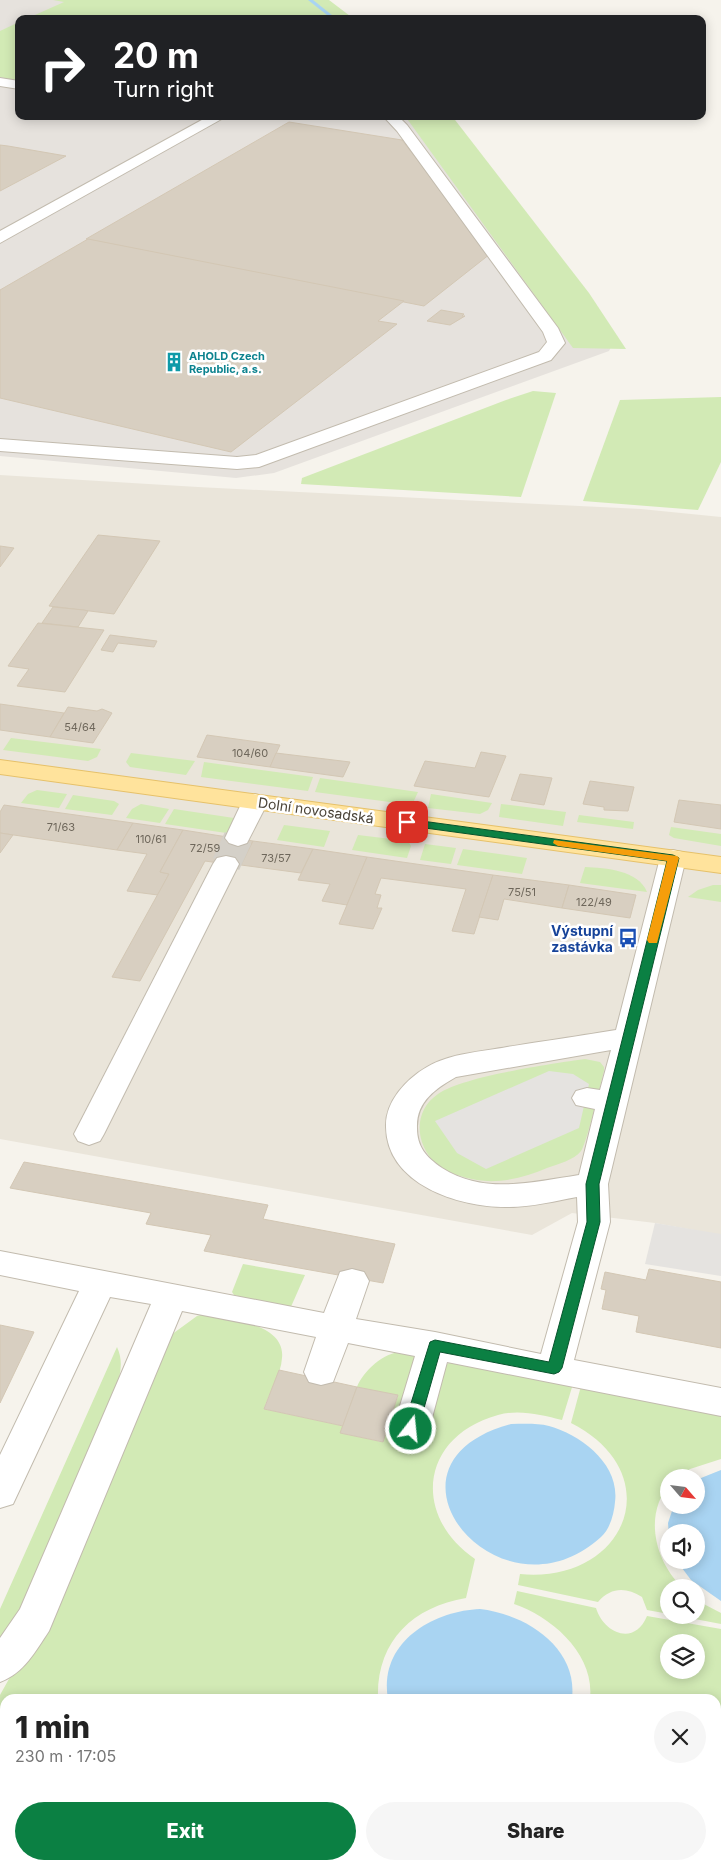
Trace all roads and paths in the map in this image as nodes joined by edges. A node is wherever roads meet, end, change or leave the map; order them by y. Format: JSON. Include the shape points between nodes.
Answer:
{"nodes":[{"id":1,"x":0,"y":82,"type":"edge"},
{"id":2,"x":15,"y":84,"type":"edge"},
{"id":3,"x":210,"y":120,"type":"edge"},
{"id":4,"x":394,"y":120,"type":"edge"},
{"id":5,"x":0,"y":238,"type":"edge"},
{"id":6,"x":0,"y":444,"type":"edge"},
{"id":7,"x":0,"y":767,"type":"edge"},
{"id":8,"x":255,"y":802,"type":"junction"},
{"id":9,"x":238,"y":838,"type":"tunnel mouth"},
{"id":10,"x":673,"y":858,"type":"junction"},
{"id":11,"x":226,"y":864,"type":"tunnel mouth"},
{"id":12,"x":721,"y":865,"type":"edge"},
{"id":13,"x":629,"y":1037,"type":"junction"},
{"id":14,"x":89,"y":1134,"type":"dead end"},
{"id":15,"x":592,"y":1184,"type":"junction"},
{"id":16,"x":0,"y":1263,"type":"edge"},
{"id":17,"x":352,"y":1281,"type":"dead end"},
{"id":18,"x":100,"y":1282,"type":"junction"},
{"id":19,"x":171,"y":1296,"type":"junction"},
{"id":20,"x":337,"y":1327,"type":"junction"},
{"id":21,"x":435,"y":1346,"type":"junction"},
{"id":22,"x":554,"y":1368,"type":"junction"},
{"id":23,"x":321,"y":1372,"type":"dead end"},
{"id":24,"x":721,"y":1402,"type":"edge"},
{"id":25,"x":411,"y":1429,"type":"dead end"},
{"id":26,"x":0,"y":1494,"type":"edge"},
{"id":27,"x":0,"y":1665,"type":"edge"}],
"edges":[{"from":1,"to":2,"type":"street"},
{"from":3,"to":5,"type":"street"},
{"from":4,"to":6,"type":"street","via":[[552,332],[556,344],[551,352],[533,362],[259,461],[237,463]]},
{"from":7,"to":8,"type":"main road","name":"Dolní novosadská"},
{"from":8,"to":9,"type":"street"},
{"from":8,"to":10,"type":"main road","name":"Dolní novosadská"},
{"from":10,"to":12,"type":"main road","name":"Dolní novosadská"},
{"from":10,"to":13,"type":"street"},
{"from":11,"to":14,"type":"street"},
{"from":13,"to":15,"type":"street","via":[[600,1100]]},
{"from":13,"to":15,"type":"street","via":[[454,1066],[432,1077],[415,1092],[401,1120],[402,1143],[407,1156],[426,1173],[462,1189],[509,1196]]},
{"from":15,"to":22,"type":"street","via":[[594,1222]]},
{"from":16,"to":18,"type":"street"},
{"from":17,"to":20,"type":"street"},
{"from":18,"to":19,"type":"street"},
{"from":18,"to":26,"type":"street"},
{"from":19,"to":20,"type":"street"},
{"from":19,"to":27,"type":"street","via":[[35,1619]]},
{"from":20,"to":21,"type":"street"},
{"from":20,"to":23,"type":"street"},
{"from":21,"to":22,"type":"street"},
{"from":21,"to":25,"type":"street"},
{"from":22,"to":24,"type":"street"}]}
